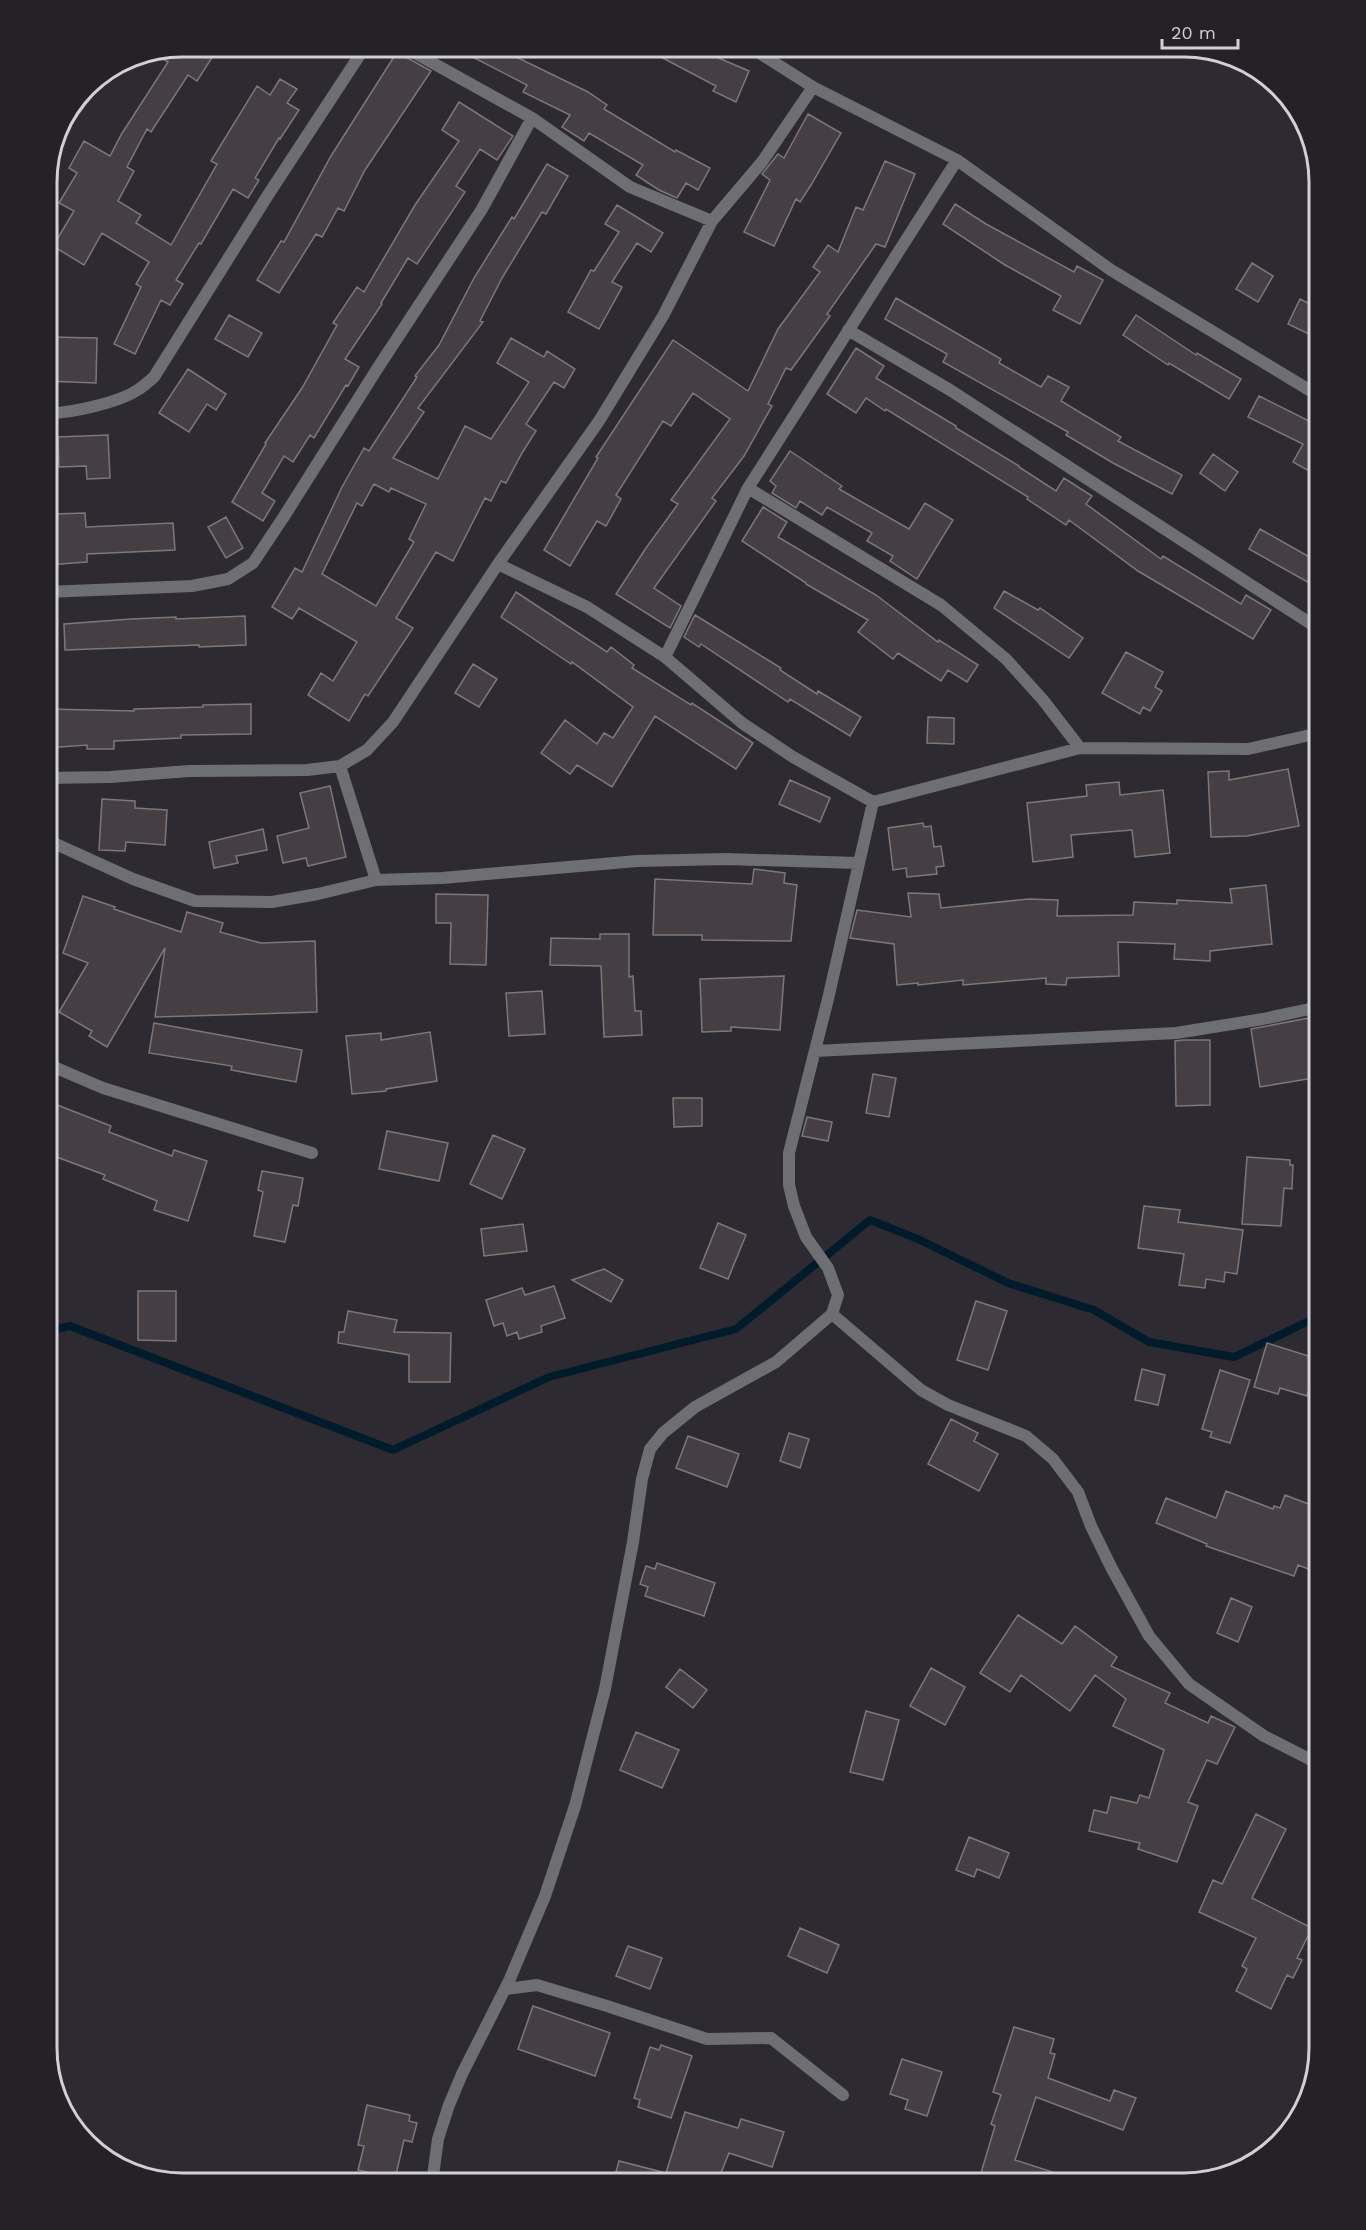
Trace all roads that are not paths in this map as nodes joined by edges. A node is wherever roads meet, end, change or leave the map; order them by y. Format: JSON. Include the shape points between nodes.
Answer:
{"nodes":[{"id":1,"x":358,"y":57,"type":"edge"},
{"id":2,"x":424,"y":57,"type":"edge"},
{"id":3,"x":766,"y":57,"type":"edge"},
{"id":4,"x":813,"y":87,"type":"junction"},
{"id":5,"x":532,"y":118,"type":"junction"},
{"id":6,"x":957,"y":160,"type":"junction"},
{"id":7,"x":712,"y":221,"type":"junction"},
{"id":8,"x":849,"y":330,"type":"junction"},
{"id":9,"x":1309,"y":389,"type":"edge"},
{"id":10,"x":57,"y":413,"type":"edge"},
{"id":11,"x":748,"y":488,"type":"junction"},
{"id":12,"x":498,"y":564,"type":"junction"},
{"id":13,"x":57,"y":592,"type":"edge"},
{"id":14,"x":1309,"y":622,"type":"edge"},
{"id":15,"x":665,"y":657,"type":"junction"},
{"id":16,"x":1309,"y":735,"type":"edge"},
{"id":17,"x":1080,"y":747,"type":"junction"},
{"id":18,"x":340,"y":766,"type":"junction"},
{"id":19,"x":57,"y":778,"type":"edge"},
{"id":20,"x":873,"y":802,"type":"junction"},
{"id":21,"x":57,"y":845,"type":"edge"},
{"id":22,"x":858,"y":863,"type":"junction"},
{"id":23,"x":376,"y":880,"type":"junction"},
{"id":24,"x":1309,"y":1009,"type":"edge"},
{"id":25,"x":815,"y":1051,"type":"junction"},
{"id":26,"x":57,"y":1068,"type":"edge"},
{"id":27,"x":312,"y":1153,"type":"dead end"},
{"id":28,"x":832,"y":1314,"type":"junction"},
{"id":29,"x":1309,"y":1758,"type":"edge"},
{"id":30,"x":506,"y":1989,"type":"junction"},
{"id":31,"x":843,"y":2095,"type":"dead end"},
{"id":32,"x":433,"y":2173,"type":"edge"}],
"edges":[{"from":1,"to":10,"type":"street","via":[[153,377],[137,391],[109,402]]},
{"from":2,"to":5,"type":"street"},
{"from":3,"to":4,"type":"street"},
{"from":4,"to":6,"type":"street"},
{"from":4,"to":7,"type":"street","via":[[762,162]]},
{"from":5,"to":7,"type":"street","via":[[630,187]]},
{"from":5,"to":13,"type":"street","via":[[482,209],[253,563],[228,579],[192,586]]},
{"from":6,"to":8,"type":"street"},
{"from":6,"to":9,"type":"street","via":[[1111,270]]},
{"from":7,"to":12,"type":"street","via":[[663,316],[599,421]]},
{"from":8,"to":11,"type":"street"},
{"from":8,"to":14,"type":"street","via":[[950,390]]},
{"from":11,"to":15,"type":"street"},
{"from":11,"to":17,"type":"street","via":[[941,605],[1006,659]]},
{"from":12,"to":15,"type":"street","via":[[587,608]]},
{"from":12,"to":18,"type":"street","via":[[393,722],[367,750]]},
{"from":15,"to":20,"type":"street","via":[[742,723]]},
{"from":16,"to":17,"type":"street","via":[[1248,748]]},
{"from":17,"to":20,"type":"street"},
{"from":18,"to":19,"type":"street"},
{"from":18,"to":23,"type":"street"},
{"from":20,"to":22,"type":"street"},
{"from":21,"to":23,"type":"street","via":[[133,879],[195,900],[272,902]]},
{"from":22,"to":23,"type":"street","via":[[637,861]]},
{"from":22,"to":25,"type":"street"},
{"from":24,"to":25,"type":"street","via":[[1176,1033]]},
{"from":25,"to":28,"type":"street","via":[[789,1153],[789,1185],[806,1237],[828,1268],[838,1295]]},
{"from":26,"to":27,"type":"street","via":[[103,1088]]},
{"from":28,"to":29,"type":"street","via":[[921,1390],[1026,1436],[1053,1458],[1078,1492],[1111,1567],[1149,1636],[1189,1684],[1264,1736]]},
{"from":28,"to":30,"type":"street","via":[[776,1362],[695,1407],[663,1432],[650,1449],[604,1689],[575,1806],[545,1896]]},
{"from":30,"to":31,"type":"street","via":[[537,1985],[707,2039],[771,2038]]},
{"from":30,"to":32,"type":"street","via":[[449,2105],[438,2139]]}]}
